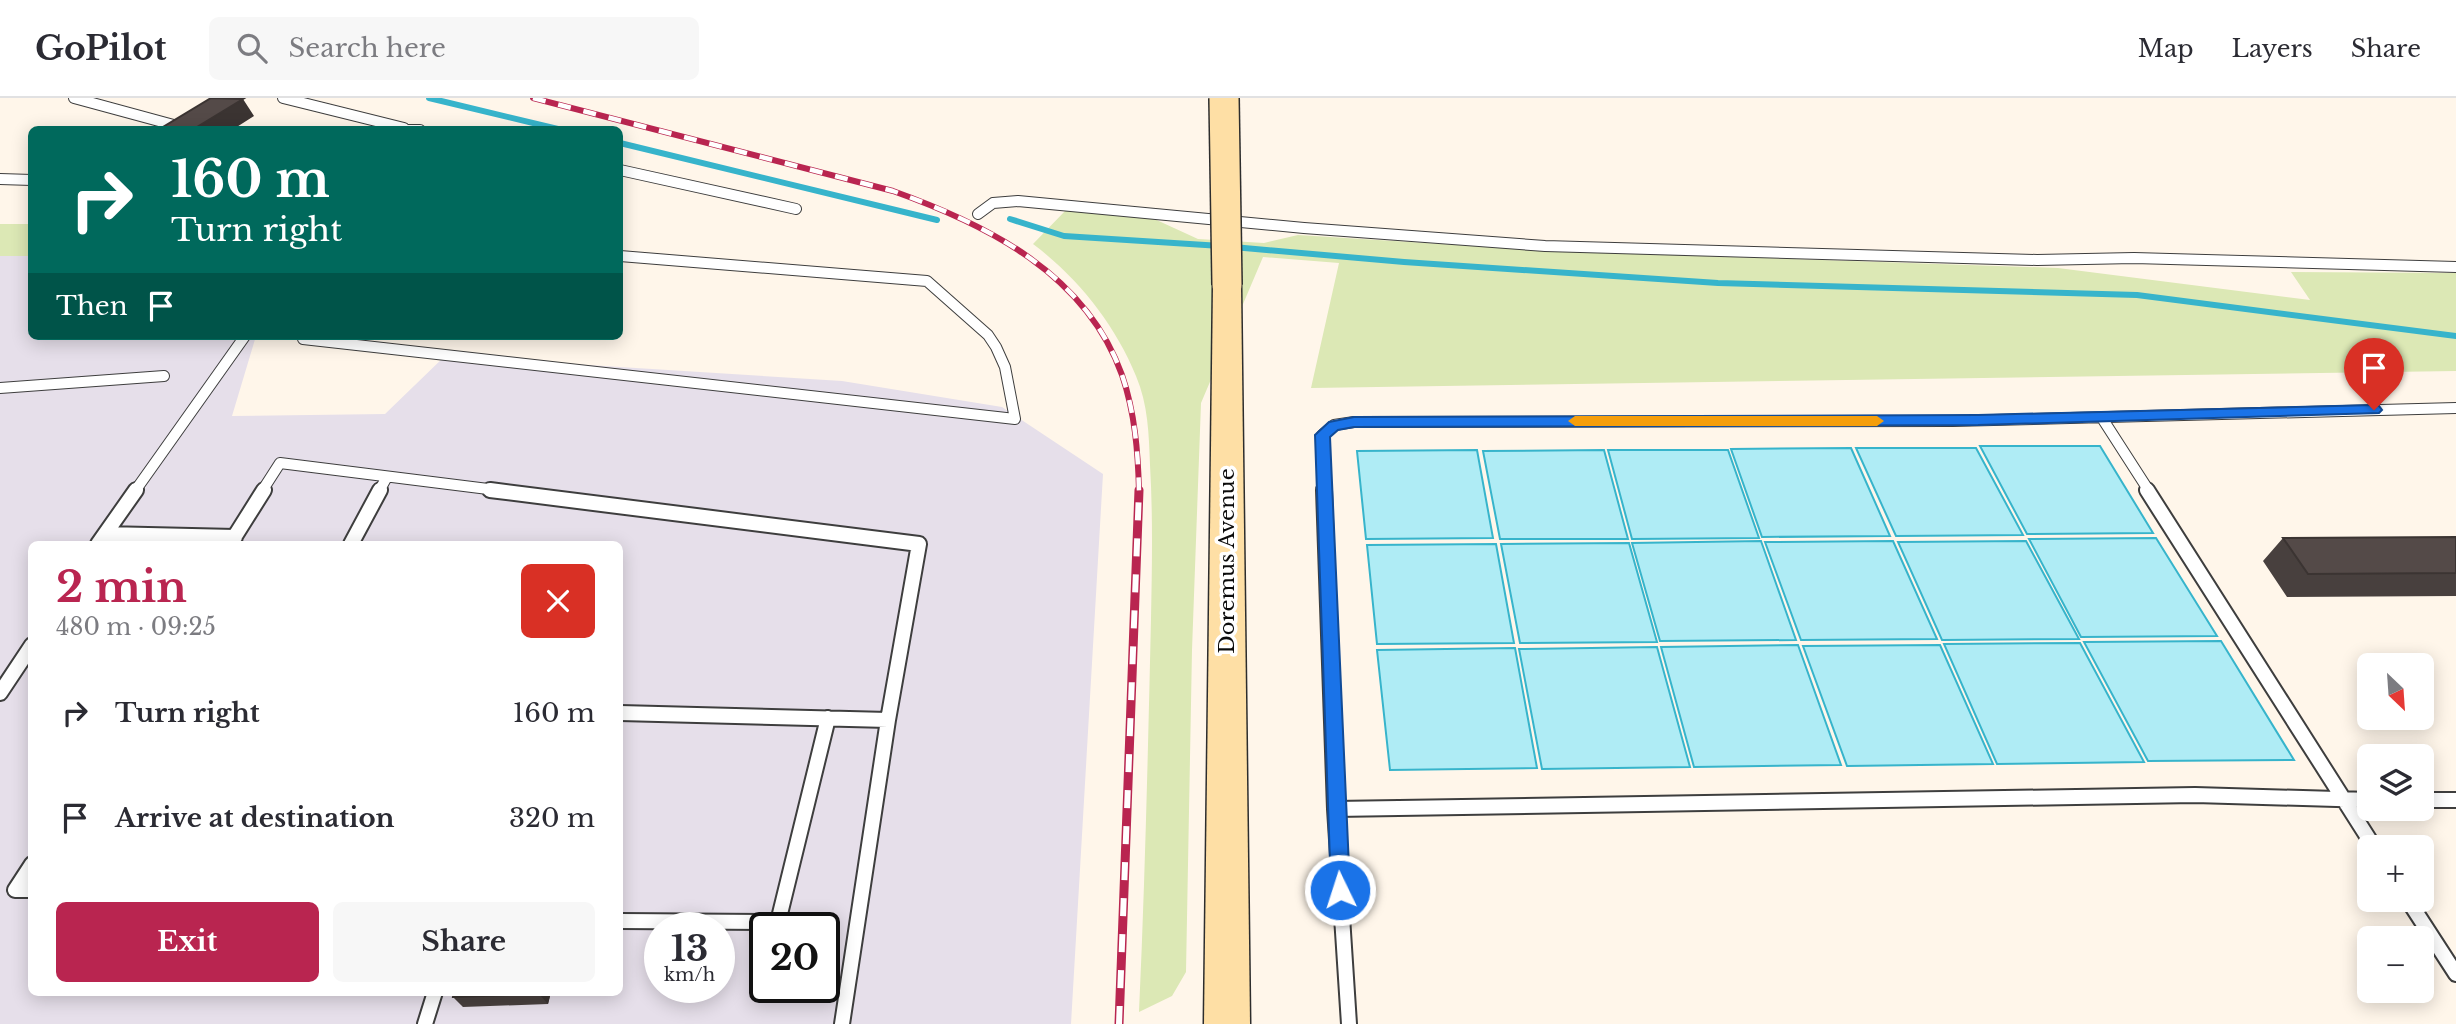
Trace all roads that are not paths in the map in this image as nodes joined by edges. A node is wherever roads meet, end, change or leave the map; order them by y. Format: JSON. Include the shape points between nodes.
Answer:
{"nodes":[{"id":1,"x":74,"y":98,"type":"edge"},
{"id":2,"x":283,"y":98,"type":"edge"},
{"id":3,"x":1224,"y":98,"type":"edge"},
{"id":4,"x":177,"y":126,"type":"edge"},
{"id":5,"x":391,"y":126,"type":"edge"},
{"id":6,"x":623,"y":171,"type":"edge"},
{"id":7,"x":0,"y":180,"type":"edge"},
{"id":8,"x":28,"y":180,"type":"edge"},
{"id":9,"x":796,"y":209,"type":"dead end"},
{"id":10,"x":978,"y":214,"type":"dead end"},
{"id":11,"x":623,"y":256,"type":"edge"},
{"id":12,"x":2456,"y":267,"type":"edge"},
{"id":13,"x":242,"y":340,"type":"edge"},
{"id":14,"x":312,"y":340,"type":"edge"},
{"id":15,"x":164,"y":376,"type":"dead end"},
{"id":16,"x":0,"y":388,"type":"edge"},
{"id":17,"x":2456,"y":408,"type":"edge"},
{"id":18,"x":2102,"y":418,"type":"junction"},
{"id":19,"x":387,"y":477,"type":"junction"},
{"id":20,"x":102,"y":539,"type":"edge"},
{"id":21,"x":232,"y":540,"type":"edge"},
{"id":22,"x":353,"y":541,"type":"edge"},
{"id":23,"x":28,"y":651,"type":"edge"},
{"id":24,"x":0,"y":693,"type":"edge"},
{"id":25,"x":623,"y":713,"type":"edge"},
{"id":26,"x":828,"y":718,"type":"junction"},
{"id":27,"x":888,"y":720,"type":"junction"},
{"id":28,"x":2344,"y":800,"type":"junction"},
{"id":29,"x":2357,"y":800,"type":"edge"},
{"id":30,"x":2434,"y":800,"type":"edge"},
{"id":31,"x":2456,"y":800,"type":"edge"},
{"id":32,"x":1335,"y":809,"type":"junction"},
{"id":33,"x":2366,"y":835,"type":"edge"},
{"id":34,"x":28,"y":870,"type":"edge"},
{"id":35,"x":28,"y":890,"type":"edge"},
{"id":36,"x":2416,"y":912,"type":"edge"},
{"id":37,"x":623,"y":921,"type":"edge"},
{"id":38,"x":2456,"y":974,"type":"edge"},
{"id":39,"x":434,"y":996,"type":"edge"},
{"id":40,"x":425,"y":1024,"type":"edge"},
{"id":41,"x":842,"y":1024,"type":"edge"},
{"id":42,"x":1227,"y":1024,"type":"edge"},
{"id":43,"x":1349,"y":1024,"type":"edge"}],
"edges":[{"from":1,"to":4,"type":"lane"},
{"from":2,"to":5,"type":"lane"},
{"from":3,"to":42,"type":"main road","name":"Doremus Avenue","bridge":true},
{"from":6,"to":9,"type":"lane"},
{"from":7,"to":8,"type":"lane"},
{"from":10,"to":12,"type":"lane","via":[[993,202],[1018,201],[1545,246]]},
{"from":11,"to":14,"type":"lane","via":[[927,281],[996,347],[1005,367],[1015,419]]},
{"from":13,"to":20,"type":"lane"},
{"from":15,"to":16,"type":"lane"},
{"from":17,"to":18,"type":"lane"},
{"from":18,"to":28,"type":"lane"},
{"from":18,"to":32,"type":"lane","via":[[1334,425],[1322,435]]},
{"from":19,"to":21,"type":"lane","via":[[280,464]]},
{"from":19,"to":22,"type":"lane"},
{"from":19,"to":27,"type":"lane","via":[[919,544]]},
{"from":20,"to":21,"type":"lane"},
{"from":23,"to":24,"type":"lane"},
{"from":25,"to":26,"type":"lane"},
{"from":26,"to":27,"type":"lane"},
{"from":26,"to":37,"type":"lane","via":[[778,922]]},
{"from":27,"to":41,"type":"lane"},
{"from":28,"to":29,"type":"lane"},
{"from":28,"to":32,"type":"lane","via":[[2195,795]]},
{"from":28,"to":33,"type":"lane"},
{"from":30,"to":31,"type":"lane"},
{"from":32,"to":43,"type":"lane"},
{"from":34,"to":35,"type":"lane","via":[[15,890]]},
{"from":36,"to":38,"type":"lane"},
{"from":39,"to":40,"type":"lane"}]}
